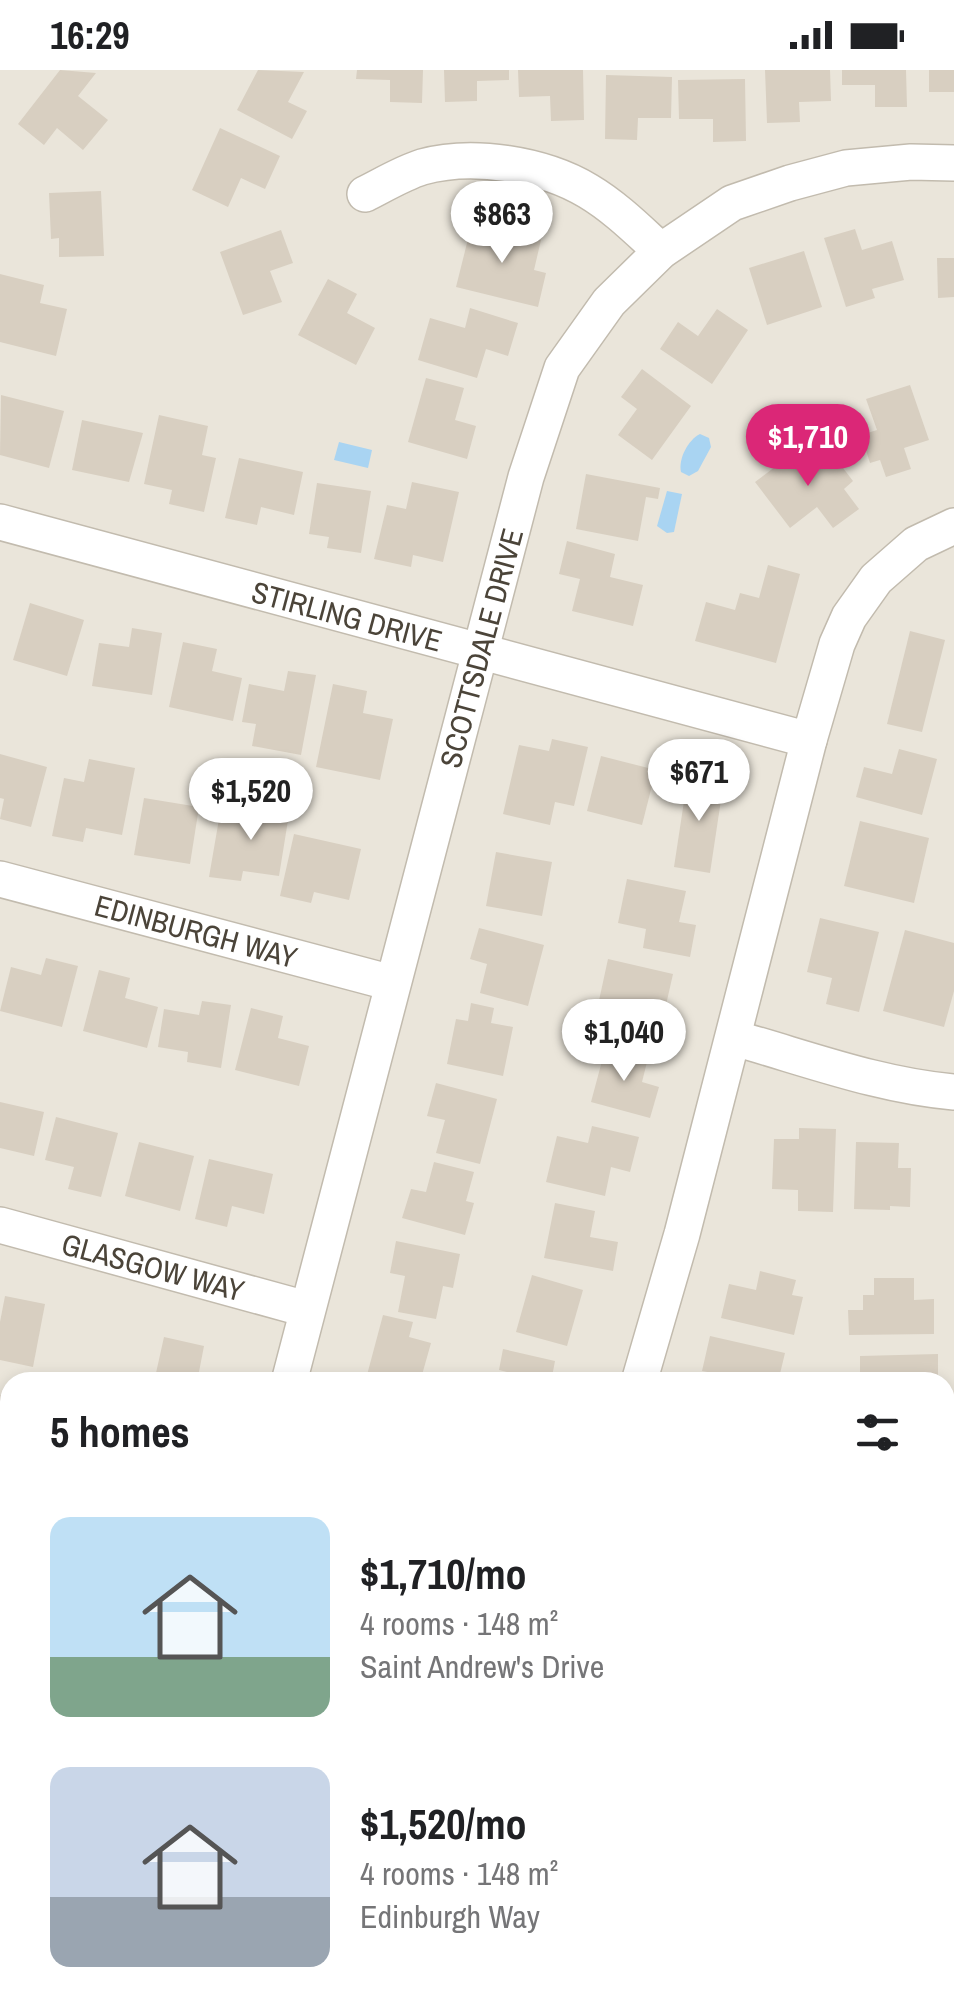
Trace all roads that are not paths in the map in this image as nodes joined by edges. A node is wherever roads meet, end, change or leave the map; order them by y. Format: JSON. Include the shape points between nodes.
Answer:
{"nodes":[{"id":1,"x":954,"y":163,"type":"edge"},
{"id":2,"x":365,"y":194,"type":"dead end"},
{"id":3,"x":660,"y":251,"type":"junction"},
{"id":4,"x":0,"y":522,"type":"edge"},
{"id":5,"x":954,"y":526,"type":"edge"},
{"id":6,"x":481,"y":652,"type":"junction"},
{"id":7,"x":809,"y":740,"type":"junction"},
{"id":8,"x":0,"y":878,"type":"edge"},
{"id":9,"x":392,"y":984,"type":"junction"},
{"id":10,"x":734,"y":1038,"type":"junction"},
{"id":11,"x":954,"y":1092,"type":"edge"},
{"id":12,"x":0,"y":1225,"type":"edge"},
{"id":13,"x":306,"y":1309,"type":"junction"},
{"id":14,"x":291,"y":1372,"type":"edge"},
{"id":15,"x":642,"y":1372,"type":"edge"}],
"edges":[{"from":1,"to":3,"type":"street","name":"SCOTTSDALE DRIVE","via":[[846,168],[790,184],[732,203]]},
{"from":2,"to":3,"type":"street","via":[[420,168],[456,162],[528,169],[588,191]]},
{"from":3,"to":6,"type":"street","name":"SCOTTSDALE DRIVE","via":[[609,302],[562,368]]},
{"from":4,"to":6,"type":"street","name":"STIRLING DRIVE"},
{"from":5,"to":7,"type":"street","via":[[916,544],[876,579],[849,617]]},
{"from":6,"to":7,"type":"street","name":"STIRLING DRIVE"},
{"from":6,"to":9,"type":"street","name":"SCOTTSDALE DRIVE"},
{"from":7,"to":10,"type":"street"},
{"from":8,"to":9,"type":"street","name":"EDINBURGH WAY"},
{"from":9,"to":13,"type":"street","name":"SCOTTSDALE DRIVE"},
{"from":10,"to":11,"type":"street"},
{"from":10,"to":15,"type":"street"},
{"from":12,"to":13,"type":"street","name":"GLASGOW WAY"},
{"from":13,"to":14,"type":"street","name":"SCOTTSDALE DRIVE"}]}
